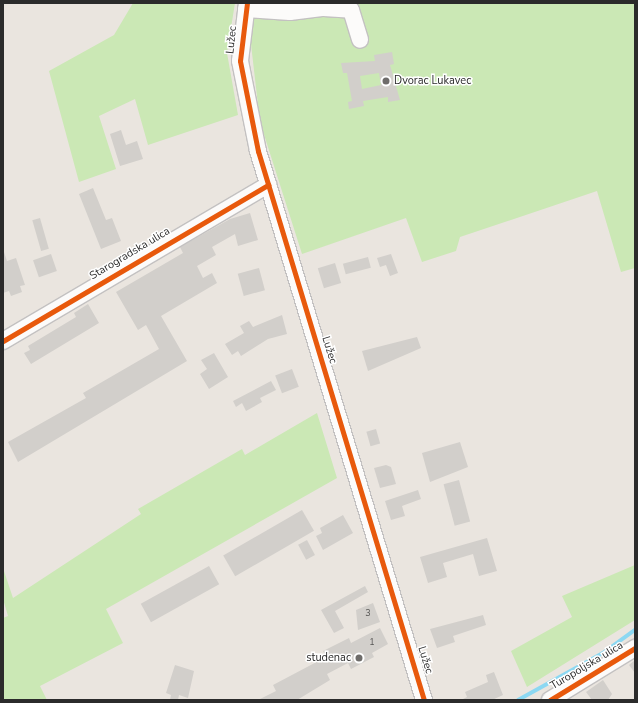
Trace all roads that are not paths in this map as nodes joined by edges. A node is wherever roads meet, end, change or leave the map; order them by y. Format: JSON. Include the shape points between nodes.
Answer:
{"nodes":[{"id":1,"x":247,"y":6,"type":"edge"},
{"id":2,"x":360,"y":40,"type":"dead end"},
{"id":3,"x":268,"y":185,"type":"junction"},
{"id":4,"x":3,"y":341,"type":"edge"},
{"id":5,"x":635,"y":648,"type":"edge"},
{"id":6,"x":424,"y":700,"type":"edge"},
{"id":7,"x":550,"y":700,"type":"edge"}],
"edges":[{"from":1,"to":2,"type":"street","via":[[290,12],[324,8],[351,10]]},
{"from":1,"to":3,"type":"street","name":"Lužec","via":[[240,42],[242,82]]},
{"from":3,"to":4,"type":"street","name":"Starogradska ulica"},
{"from":3,"to":6,"type":"street","name":"Lužec"},
{"from":5,"to":7,"type":"street","name":"Turopoljska ulica"}]}
